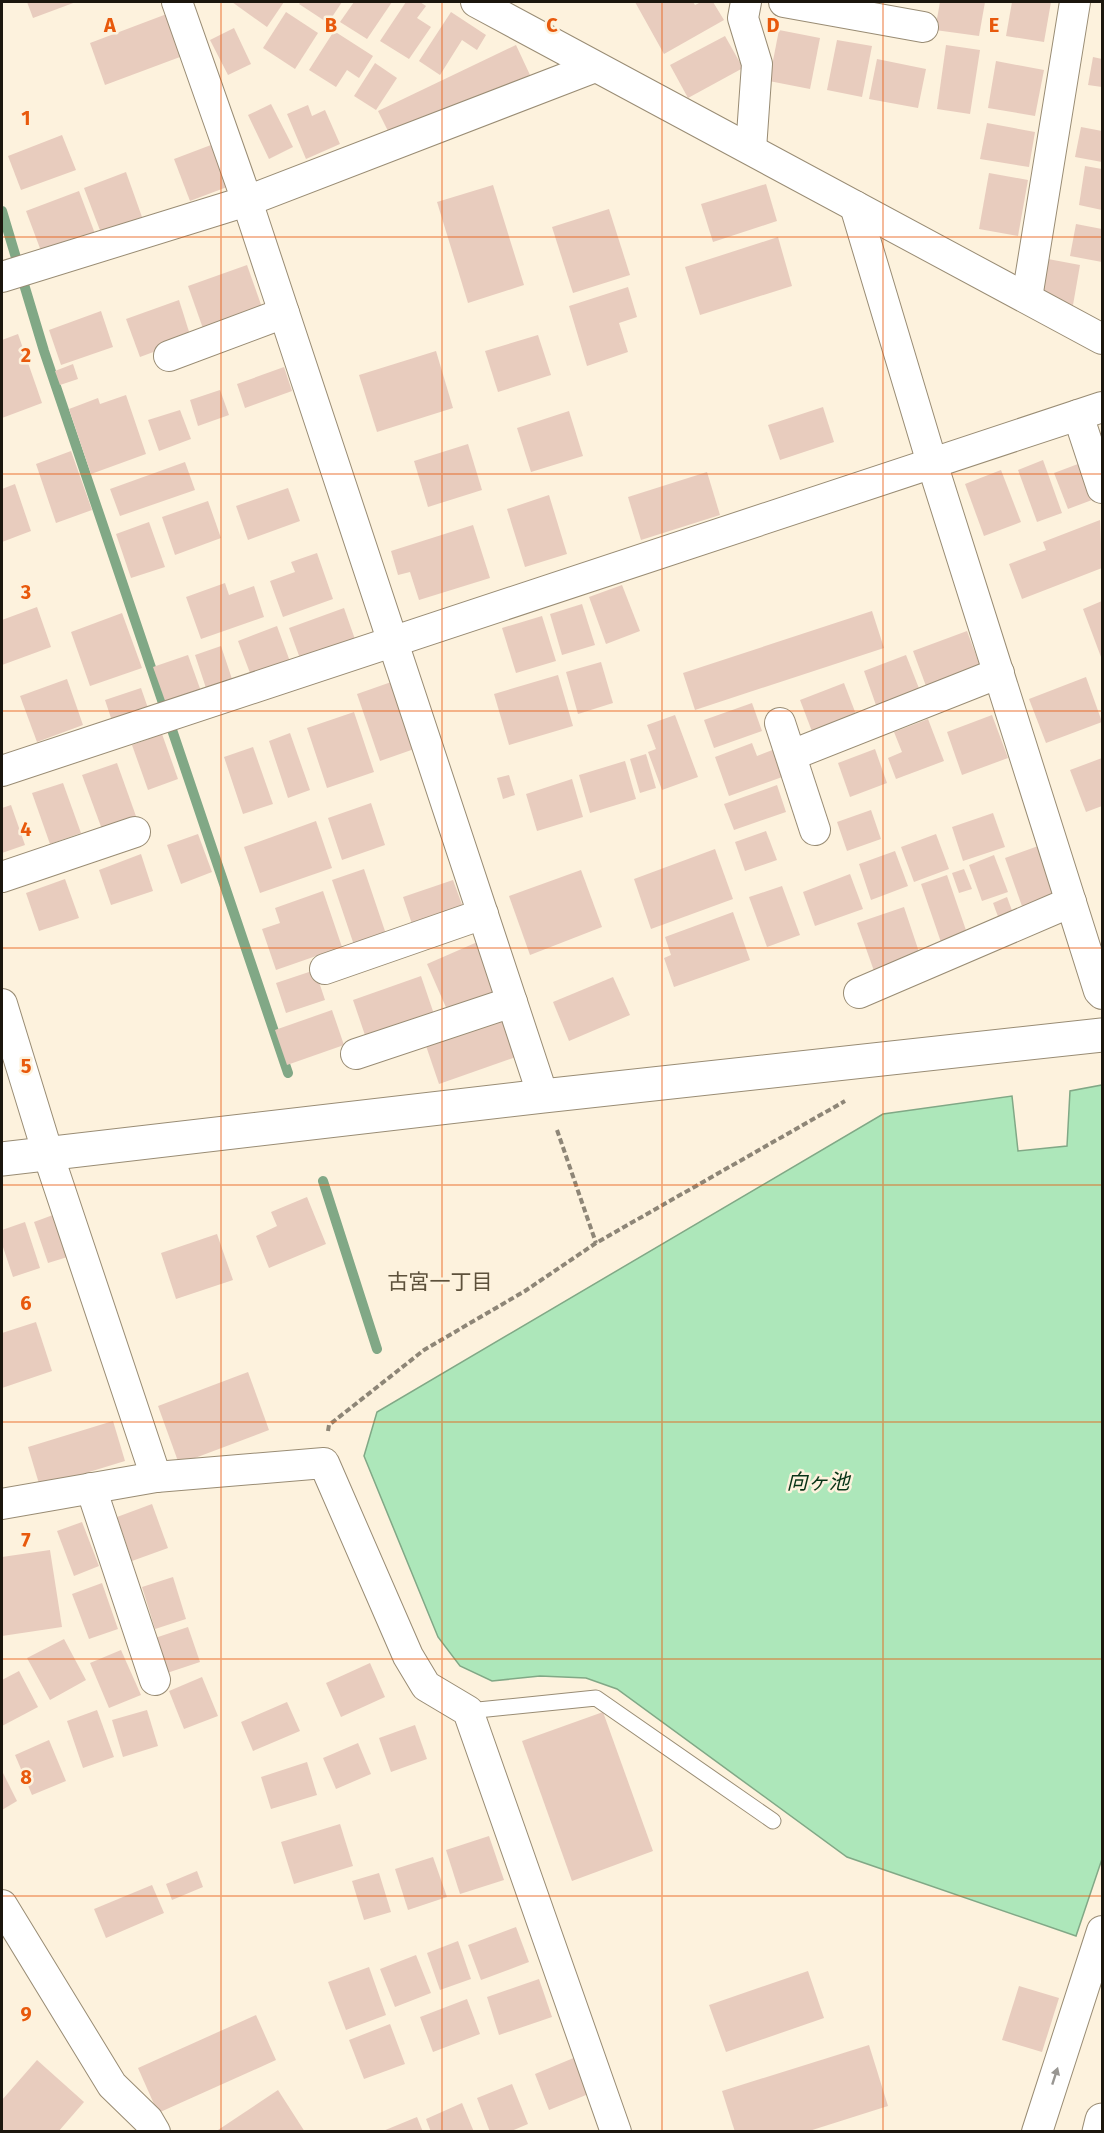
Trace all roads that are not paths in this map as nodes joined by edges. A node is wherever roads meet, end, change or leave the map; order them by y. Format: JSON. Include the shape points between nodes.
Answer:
{"nodes":[{"id":1,"x":177,"y":2,"type":"edge"},
{"id":2,"x":476,"y":2,"type":"edge"},
{"id":3,"x":746,"y":2,"type":"edge"},
{"id":4,"x":784,"y":2,"type":"edge"},
{"id":5,"x":1075,"y":2,"type":"edge"},
{"id":6,"x":923,"y":27,"type":"dead end"},
{"id":7,"x":595,"y":67,"type":"junction"},
{"id":8,"x":751,"y":149,"type":"junction"},
{"id":9,"x":247,"y":201,"type":"junction"},
{"id":10,"x":855,"y":206,"type":"junction"},
{"id":11,"x":2,"y":277,"type":"edge"},
{"id":12,"x":1027,"y":298,"type":"junction"},
{"id":13,"x":284,"y":313,"type":"junction"},
{"id":14,"x":1102,"y":339,"type":"edge"},
{"id":15,"x":169,"y":356,"type":"dead end"},
{"id":16,"x":1090,"y":411,"type":"edge"},
{"id":17,"x":932,"y":463,"type":"junction"},
{"id":18,"x":1102,"y":488,"type":"edge"},
{"id":19,"x":393,"y":643,"type":"junction"},
{"id":20,"x":999,"y":674,"type":"junction"},
{"id":21,"x":780,"y":723,"type":"dead end"},
{"id":22,"x":792,"y":755,"type":"junction"},
{"id":23,"x":2,"y":771,"type":"edge"},
{"id":24,"x":815,"y":830,"type":"dead end"},
{"id":25,"x":135,"y":832,"type":"dead end"},
{"id":26,"x":2,"y":877,"type":"edge"},
{"id":27,"x":1071,"y":902,"type":"junction"},
{"id":28,"x":483,"y":914,"type":"junction"},
{"id":29,"x":326,"y":969,"type":"dead end"},
{"id":30,"x":859,"y":993,"type":"dead end"},
{"id":31,"x":1102,"y":994,"type":"edge"},
{"id":32,"x":512,"y":1002,"type":"junction"},
{"id":33,"x":2,"y":1004,"type":"edge"},
{"id":34,"x":1102,"y":1035,"type":"edge"},
{"id":35,"x":356,"y":1054,"type":"dead end"},
{"id":36,"x":543,"y":1096,"type":"junction"},
{"id":37,"x":48,"y":1154,"type":"junction"},
{"id":38,"x":2,"y":1159,"type":"edge"},
{"id":39,"x":156,"y":1477,"type":"junction"},
{"id":40,"x":91,"y":1488,"type":"junction"},
{"id":41,"x":2,"y":1504,"type":"edge"},
{"id":42,"x":155,"y":1680,"type":"dead end"},
{"id":43,"x":468,"y":1711,"type":"junction"},
{"id":44,"x":773,"y":1821,"type":"dead end"},
{"id":45,"x":2,"y":1905,"type":"edge"},
{"id":46,"x":1102,"y":1931,"type":"edge"},
{"id":47,"x":1102,"y":2120,"type":"edge"},
{"id":48,"x":155,"y":2132,"type":"edge"},
{"id":49,"x":616,"y":2132,"type":"edge"},
{"id":50,"x":1037,"y":2132,"type":"edge"},
{"id":51,"x":1099,"y":2132,"type":"edge"}],
"edges":[{"from":1,"to":9,"type":"street"},
{"from":2,"to":7,"type":"street"},
{"from":3,"to":8,"type":"street","via":[[743,18],[757,64]]},
{"from":4,"to":6,"type":"street"},
{"from":5,"to":12,"type":"street"},
{"from":7,"to":8,"type":"street"},
{"from":7,"to":9,"type":"street"},
{"from":8,"to":10,"type":"street"},
{"from":9,"to":11,"type":"street"},
{"from":9,"to":13,"type":"street"},
{"from":10,"to":12,"type":"street"},
{"from":10,"to":17,"type":"street"},
{"from":12,"to":14,"type":"street"},
{"from":13,"to":15,"type":"street"},
{"from":13,"to":19,"type":"street"},
{"from":16,"to":17,"type":"street"},
{"from":16,"to":18,"type":"street"},
{"from":17,"to":19,"type":"street"},
{"from":17,"to":20,"type":"street"},
{"from":19,"to":23,"type":"street"},
{"from":19,"to":28,"type":"street"},
{"from":20,"to":22,"type":"street"},
{"from":20,"to":27,"type":"street"},
{"from":21,"to":22,"type":"street"},
{"from":22,"to":24,"type":"street"},
{"from":25,"to":26,"type":"street"},
{"from":27,"to":30,"type":"street"},
{"from":27,"to":31,"type":"street"},
{"from":28,"to":29,"type":"street"},
{"from":28,"to":32,"type":"street"},
{"from":32,"to":35,"type":"street"},
{"from":32,"to":36,"type":"street"},
{"from":33,"to":37,"type":"street"},
{"from":34,"to":36,"type":"street"},
{"from":36,"to":37,"type":"street"},
{"from":37,"to":38,"type":"street"},
{"from":37,"to":39,"type":"street"},
{"from":39,"to":40,"type":"street"},
{"from":39,"to":43,"type":"street","via":[[324,1462],[408,1656],[426,1686]]},
{"from":40,"to":41,"type":"street"},
{"from":40,"to":42,"type":"street"},
{"from":43,"to":44,"type":"lane","via":[[596,1698]]},
{"from":43,"to":49,"type":"street"},
{"from":45,"to":48,"type":"street","via":[[112,2085]]},
{"from":50,"to":46,"type":"street","one_way":true},
{"from":47,"to":51,"type":"street"}]}
